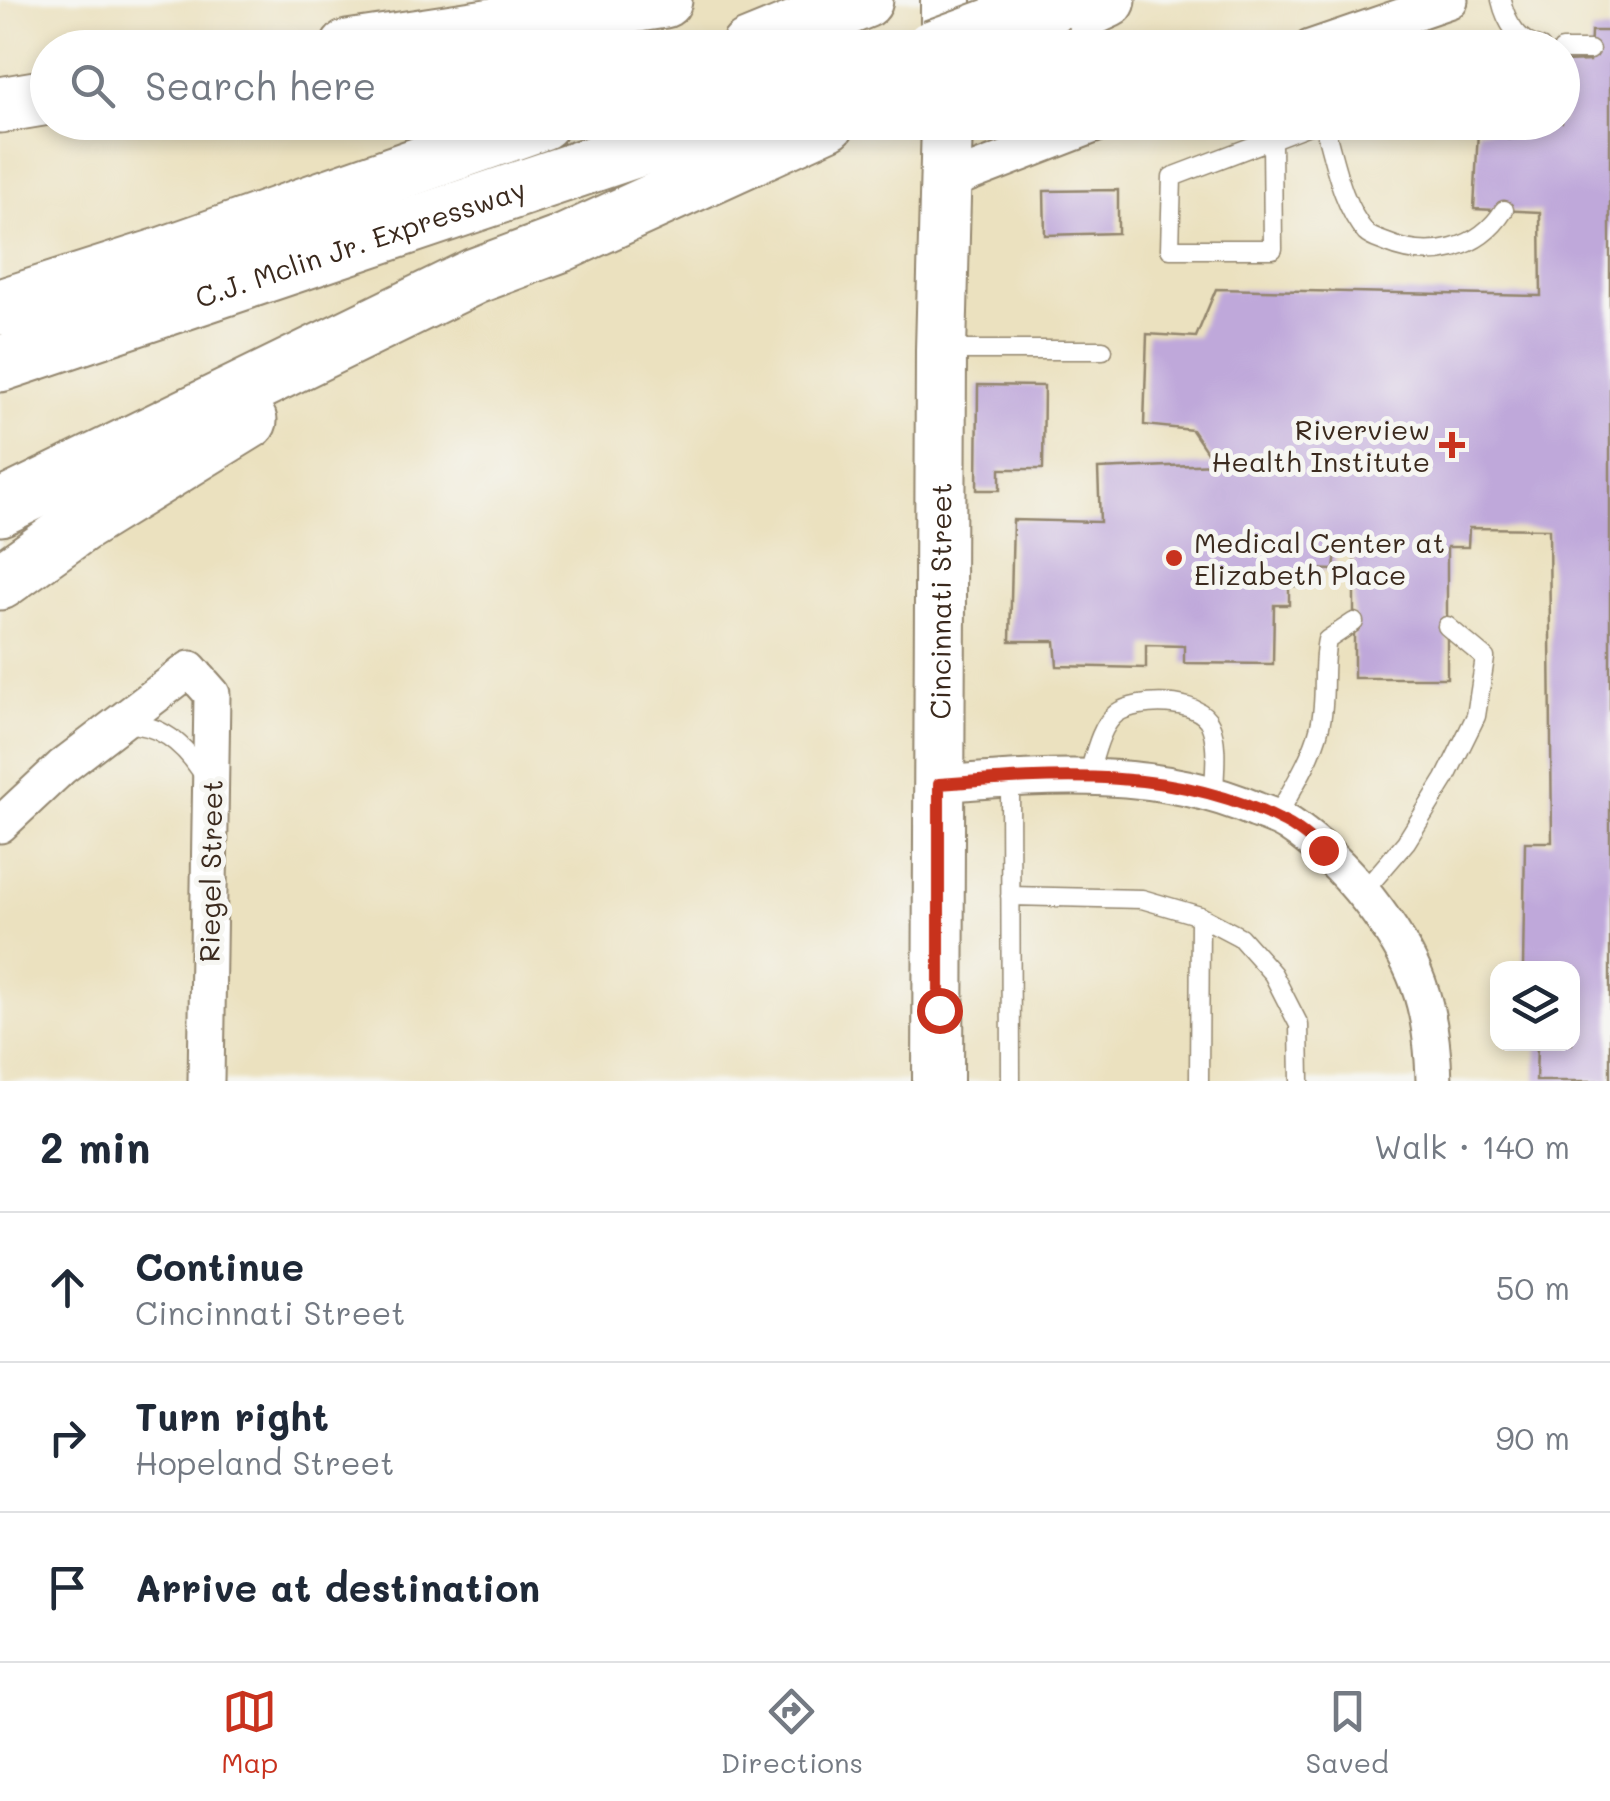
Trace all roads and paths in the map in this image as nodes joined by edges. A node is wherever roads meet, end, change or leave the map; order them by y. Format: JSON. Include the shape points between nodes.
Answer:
{"nodes":[{"id":1,"x":664,"y":0,"type":"edge"},
{"id":2,"x":946,"y":0,"type":"edge"},
{"id":3,"x":1450,"y":0,"type":"edge"},
{"id":4,"x":1501,"y":0,"type":"edge"},
{"id":5,"x":858,"y":2,"type":"edge"},
{"id":6,"x":1074,"y":6,"type":"edge"},
{"id":7,"x":466,"y":30,"type":"edge"},
{"id":8,"x":791,"y":30,"type":"edge"},
{"id":9,"x":946,"y":30,"type":"edge"},
{"id":10,"x":993,"y":30,"type":"edge"},
{"id":11,"x":1035,"y":30,"type":"edge"},
{"id":12,"x":1361,"y":30,"type":"edge"},
{"id":13,"x":1514,"y":30,"type":"edge"},
{"id":14,"x":1580,"y":50,"type":"edge"},
{"id":15,"x":1590,"y":50,"type":"dead end"},
{"id":16,"x":30,"y":81,"type":"edge"},
{"id":17,"x":0,"y":83,"type":"edge"},
{"id":18,"x":30,"y":100,"type":"edge"},
{"id":19,"x":0,"y":105,"type":"edge"},
{"id":20,"x":491,"y":140,"type":"edge"},
{"id":21,"x":665,"y":140,"type":"edge"},
{"id":22,"x":789,"y":140,"type":"edge"},
{"id":23,"x":946,"y":140,"type":"edge"},
{"id":24,"x":1056,"y":140,"type":"edge"},
{"id":25,"x":1272,"y":140,"type":"joint"},
{"id":26,"x":1326,"y":140,"type":"edge"},
{"id":27,"x":947,"y":182,"type":"junction"},
{"id":28,"x":1504,"y":210,"type":"dead end"},
{"id":29,"x":562,"y":244,"type":"junction"},
{"id":30,"x":0,"y":308,"type":"edge"},
{"id":31,"x":941,"y":350,"type":"junction"},
{"id":32,"x":1103,"y":350,"type":"dead end"},
{"id":33,"x":0,"y":364,"type":"edge"},
{"id":34,"x":0,"y":508,"type":"edge"},
{"id":35,"x":0,"y":582,"type":"edge"},
{"id":36,"x":1354,"y":622,"type":"dead end"},
{"id":37,"x":1447,"y":626,"type":"dead end"},
{"id":38,"x":114,"y":724,"type":"junction"},
{"id":39,"x":1088,"y":777,"type":"junction"},
{"id":40,"x":1010,"y":779,"type":"junction"},
{"id":41,"x":939,"y":784,"type":"junction"},
{"id":42,"x":211,"y":788,"type":"junction"},
{"id":43,"x":1214,"y":795,"type":"junction"},
{"id":44,"x":1276,"y":818,"type":"junction"},
{"id":45,"x":0,"y":825,"type":"edge"},
{"id":46,"x":1363,"y":892,"type":"junction"},
{"id":47,"x":1010,"y":896,"type":"junction"},
{"id":48,"x":1200,"y":916,"type":"junction"},
{"id":49,"x":206,"y":1081,"type":"edge"},
{"id":50,"x":938,"y":1081,"type":"edge"},
{"id":51,"x":1011,"y":1081,"type":"edge"},
{"id":52,"x":1199,"y":1081,"type":"edge"},
{"id":53,"x":1300,"y":1081,"type":"edge"},
{"id":54,"x":1434,"y":1081,"type":"edge"}],
"edges":[{"from":1,"to":7,"type":"highway"},
{"from":2,"to":9,"type":"street"},
{"from":3,"to":12,"type":"street"},
{"from":4,"to":13,"type":"lane"},
{"from":5,"to":8,"type":"highway"},
{"from":6,"to":10,"type":"highway","bridge":true},
{"from":6,"to":11,"type":"highway"},
{"from":14,"to":15,"type":"lane"},
{"from":16,"to":17,"type":"highway"},
{"from":18,"to":19,"type":"highway"},
{"from":20,"to":30,"type":"highway","name":"C.J. Mclin Jr. Expressway"},
{"from":21,"to":33,"type":"highway","name":"C.J. Mclin Jr. Expressway"},
{"from":22,"to":29,"type":"highway"},
{"from":23,"to":27,"type":"street","name":"Cincinnati Street"},
{"from":24,"to":27,"type":"street"},
{"from":25,"to":25,"type":"lane","via":[[1172,177],[1170,249],[1273,249]]},
{"from":26,"to":28,"type":"lane","via":[[1368,235],[1404,250],[1454,251],[1492,229]]},
{"from":27,"to":31,"type":"street","name":"Cincinnati Street"},
{"from":29,"to":34,"type":"highway","via":[[475,276]]},
{"from":29,"to":35,"type":"highway","via":[[235,429]]},
{"from":31,"to":32,"type":"lane"},
{"from":31,"to":41,"type":"street","name":"Cincinnati Street"},
{"from":36,"to":44,"type":"lane","via":[[1328,640],[1320,725]]},
{"from":37,"to":46,"type":"lane","via":[[1485,658],[1476,716],[1406,842]]},
{"from":38,"to":42,"type":"lane","via":[[154,728],[178,741]]},
{"from":38,"to":42,"type":"street","name":"Riegel Street","via":[[190,669],[212,694]]},
{"from":38,"to":45,"type":"street"},
{"from":39,"to":40,"type":"street"},
{"from":39,"to":43,"type":"street"},
{"from":39,"to":43,"type":"lane","via":[[1115,714],[1172,705],[1198,710],[1210,722]]},
{"from":40,"to":41,"type":"street"},
{"from":40,"to":47,"type":"lane"},
{"from":41,"to":50,"type":"street","name":"Cincinnati Street"},
{"from":42,"to":49,"type":"street","name":"Riegel Street"},
{"from":43,"to":44,"type":"street"},
{"from":44,"to":46,"type":"street","via":[[1323,850]]},
{"from":46,"to":54,"type":"street","via":[[1420,980]]},
{"from":47,"to":48,"type":"lane","via":[[1142,899]]},
{"from":47,"to":51,"type":"lane"},
{"from":48,"to":52,"type":"lane"},
{"from":48,"to":53,"type":"lane","via":[[1240,937],[1274,974],[1300,1026]]}]}
